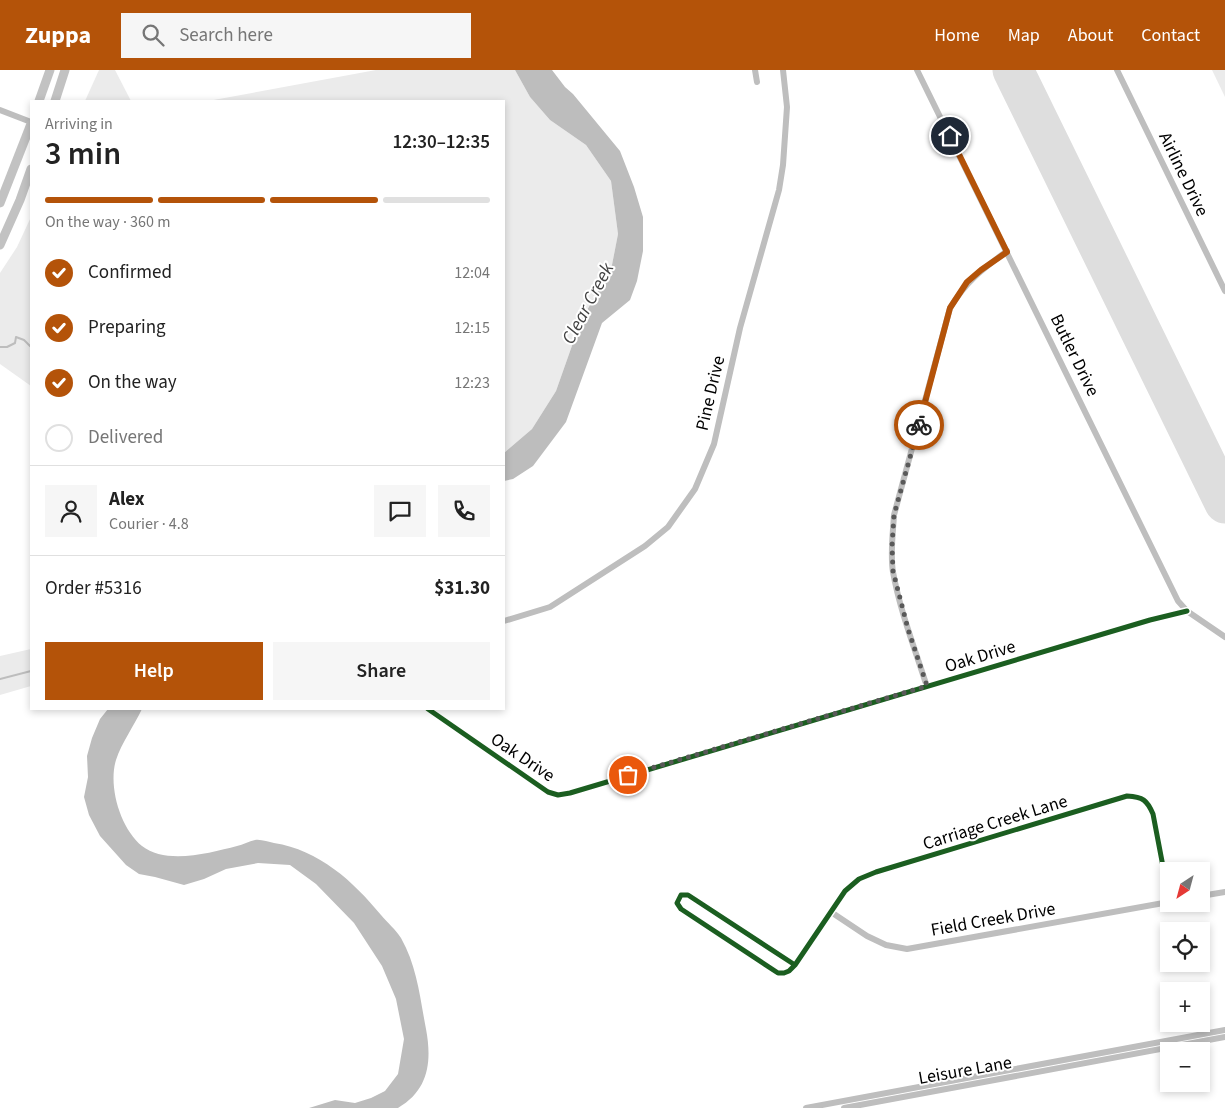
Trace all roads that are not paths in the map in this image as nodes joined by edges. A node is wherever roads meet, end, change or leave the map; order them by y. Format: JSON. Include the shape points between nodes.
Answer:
{"nodes":[{"id":1,"x":50,"y":70,"type":"edge"},
{"id":2,"x":66,"y":70,"type":"edge"},
{"id":3,"x":755,"y":70,"type":"edge"},
{"id":4,"x":783,"y":70,"type":"edge"},
{"id":5,"x":918,"y":70,"type":"edge"},
{"id":6,"x":1117,"y":70,"type":"edge"},
{"id":7,"x":757,"y":82,"type":"dead end"},
{"id":8,"x":39,"y":100,"type":"edge"},
{"id":9,"x":55,"y":100,"type":"edge"},
{"id":10,"x":0,"y":110,"type":"edge"},
{"id":11,"x":30,"y":123,"type":"edge"},
{"id":12,"x":30,"y":126,"type":"edge"},
{"id":13,"x":30,"y":172,"type":"edge"},
{"id":14,"x":0,"y":203,"type":"edge"},
{"id":15,"x":0,"y":245,"type":"edge"},
{"id":16,"x":1007,"y":252,"type":"junction"},
{"id":17,"x":1225,"y":291,"type":"edge"},
{"id":18,"x":1187,"y":611,"type":"junction"},
{"id":19,"x":505,"y":621,"type":"edge"},
{"id":20,"x":1225,"y":637,"type":"edge"},
{"id":21,"x":927,"y":686,"type":"junction"},
{"id":22,"x":429,"y":710,"type":"edge"},
{"id":23,"x":1162,"y":862,"type":"edge"},
{"id":24,"x":1225,"y":892,"type":"edge"},
{"id":25,"x":1210,"y":894,"type":"edge"},
{"id":26,"x":1160,"y":904,"type":"edge"},
{"id":27,"x":831,"y":912,"type":"junction"},
{"id":28,"x":795,"y":965,"type":"junction"},
{"id":29,"x":1225,"y":1030,"type":"edge"},
{"id":30,"x":1225,"y":1037,"type":"edge"},
{"id":31,"x":1077,"y":1061,"type":"junction"},
{"id":32,"x":858,"y":1102,"type":"junction"},
{"id":33,"x":806,"y":1108,"type":"edge"},
{"id":34,"x":844,"y":1108,"type":"edge"}],
"edges":[{"from":1,"to":8,"type":"main road"},
{"from":2,"to":9,"type":"main road"},
{"from":3,"to":7,"type":"street"},
{"from":4,"to":19,"type":"street","name":"Pine Drive","via":[[787,107],[784,165],[779,190],[740,328],[714,444],[695,489],[668,527],[645,546],[550,607]]},
{"from":5,"to":16,"type":"street","name":"Butler Drive"},
{"from":6,"to":17,"type":"street","name":"Airline Drive"},
{"from":10,"to":11,"type":"street"},
{"from":12,"to":14,"type":"main road"},
{"from":13,"to":15,"type":"main road"},
{"from":16,"to":18,"type":"street","name":"Butler Drive","via":[[1178,601]]},
{"from":16,"to":21,"type":"street","via":[[967,282],[950,308],[894,515],[893,571]]},
{"from":18,"to":20,"type":"street","name":"Butler Drive"},
{"from":18,"to":21,"type":"street","name":"Oak Drive"},
{"from":21,"to":22,"type":"street","name":"Oak Drive","via":[[558,795],[548,792]]},
{"from":23,"to":27,"type":"street","name":"Carriage Creek Lane","via":[[1149,806],[1140,797],[1127,796],[876,872],[852,884]]},
{"from":24,"to":25,"type":"street"},
{"from":26,"to":27,"type":"street","name":"Field Creek Drive","via":[[907,949],[886,946]]},
{"from":27,"to":28,"type":"street","name":"Carriage Creek Lane"},
{"from":28,"to":28,"type":"street","via":[[688,895],[681,895],[677,901],[679,908],[778,973],[789,971]]},
{"from":29,"to":31,"type":"street","name":"Leisure Lane"},
{"from":30,"to":31,"type":"street","name":"Leisure Lane"},
{"from":31,"to":32,"type":"street","name":"Leisure Lane"},
{"from":32,"to":33,"type":"street","name":"Leisure Lane"},
{"from":32,"to":34,"type":"street","name":"Leisure Lane"}]}
